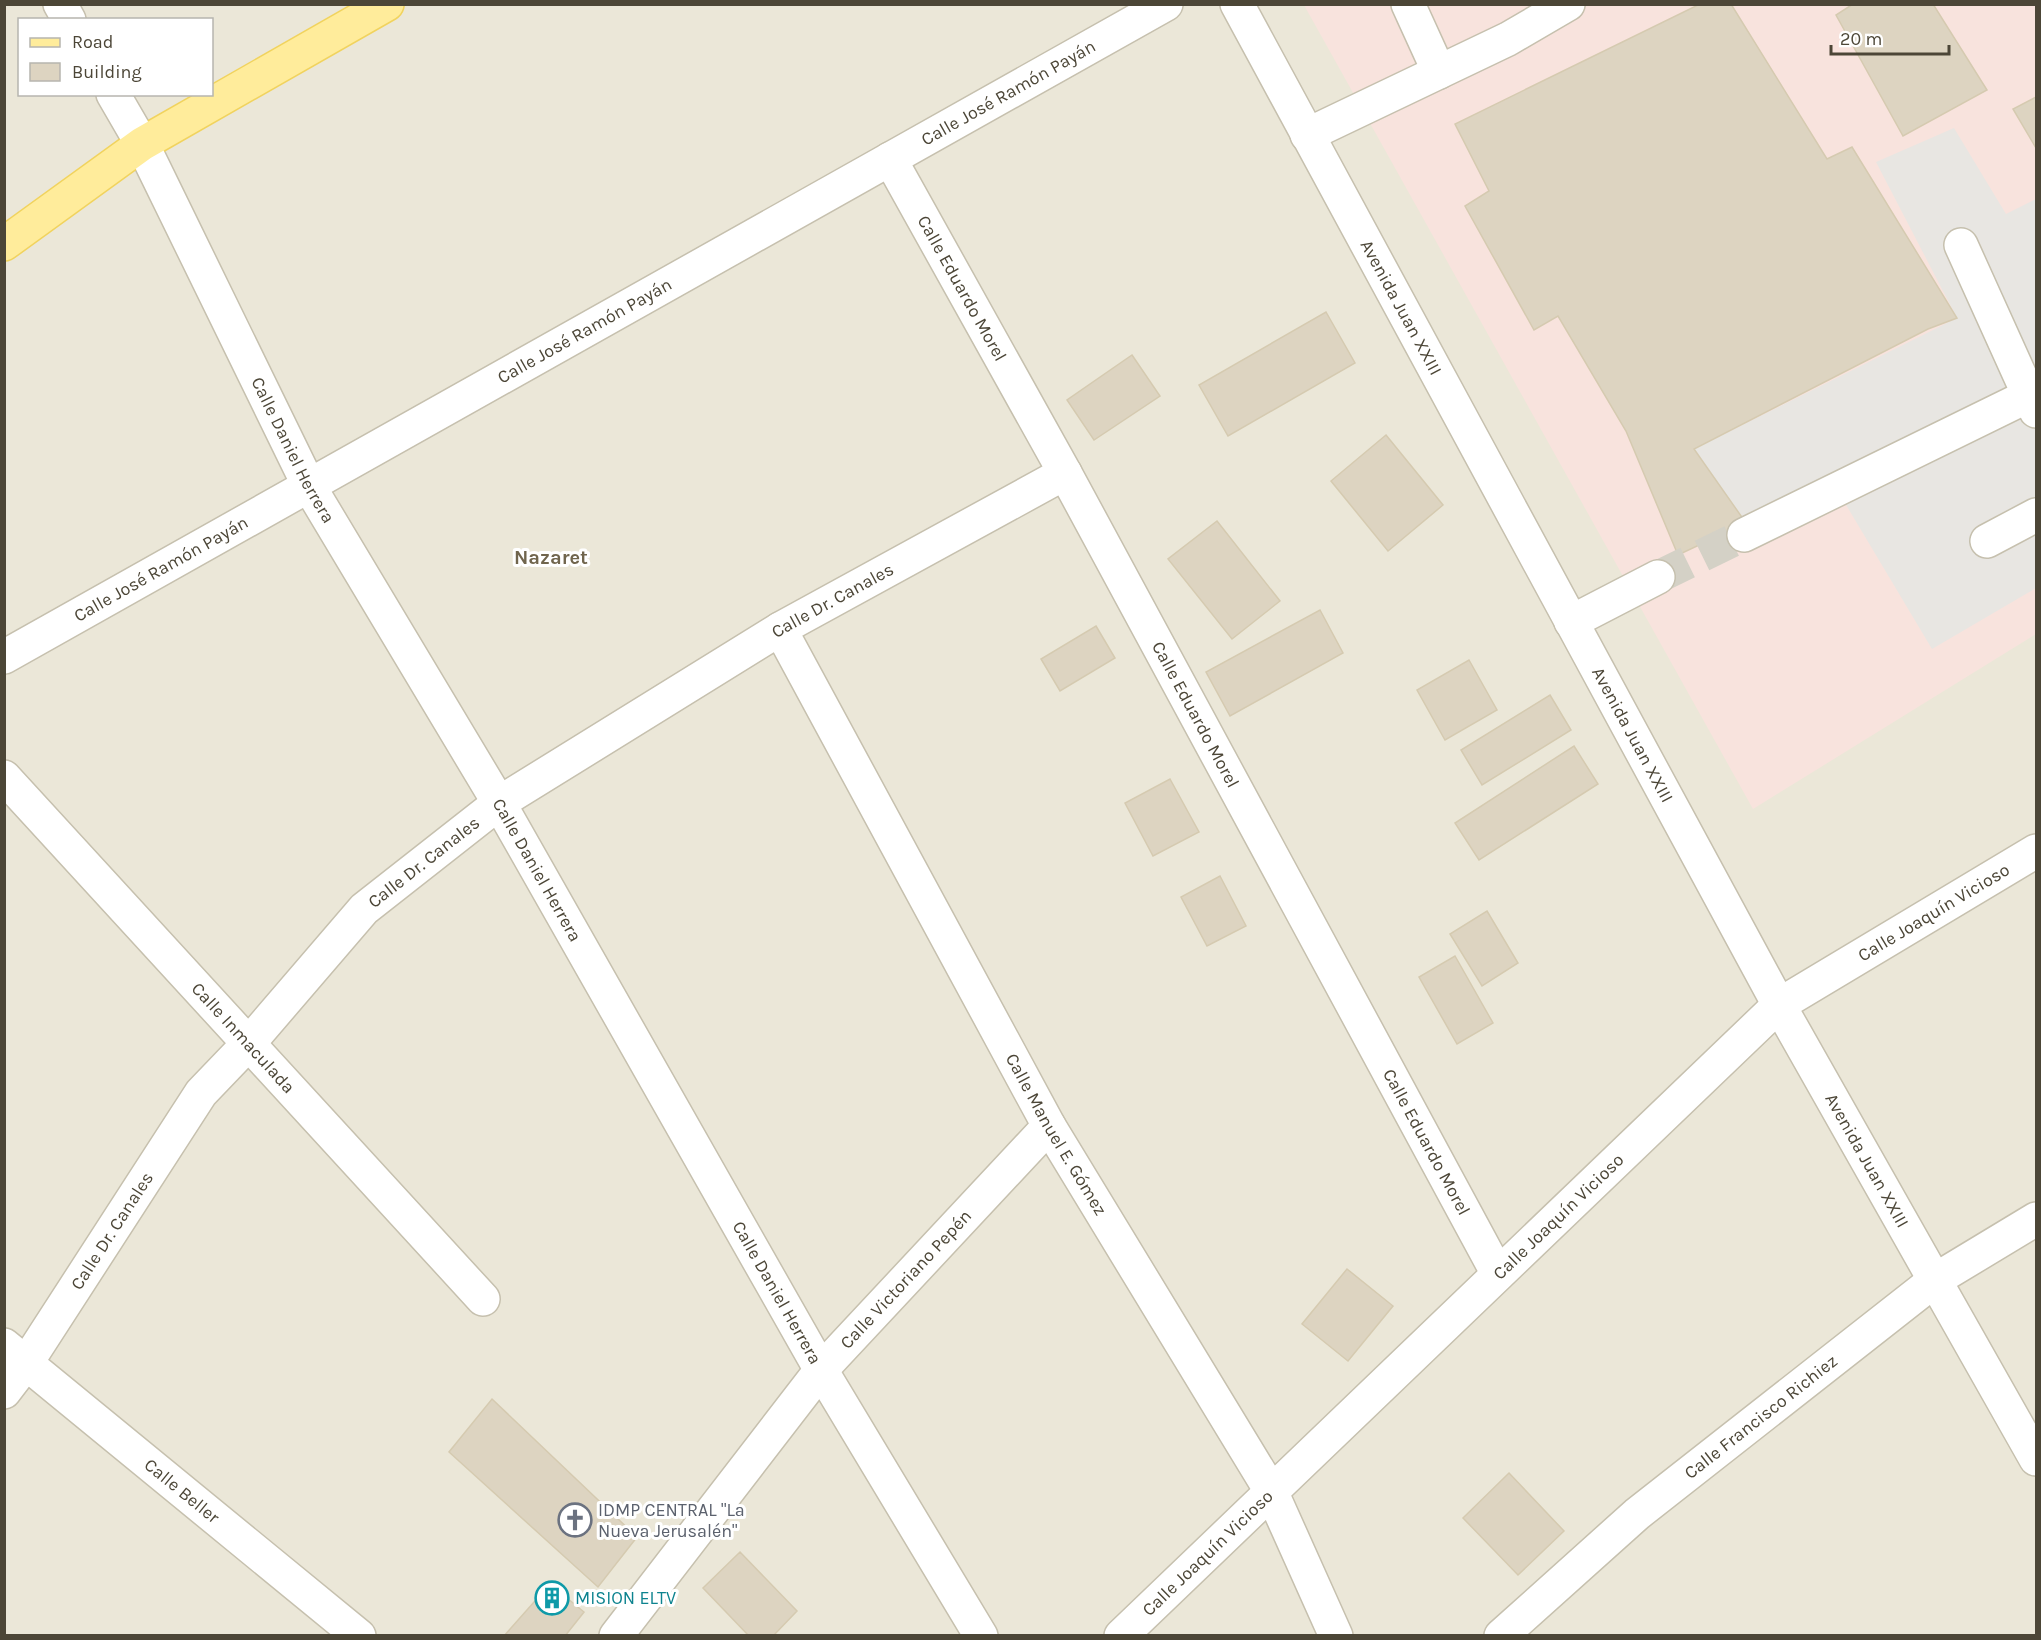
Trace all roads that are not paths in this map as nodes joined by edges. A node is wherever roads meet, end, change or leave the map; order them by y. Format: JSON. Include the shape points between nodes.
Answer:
{"nodes":[{"id":1,"x":60,"y":4,"type":"edge"},
{"id":2,"x":387,"y":4,"type":"edge"},
{"id":3,"x":1166,"y":4,"type":"edge"},
{"id":4,"x":1238,"y":4,"type":"edge"},
{"id":5,"x":1408,"y":4,"type":"edge"},
{"id":6,"x":1568,"y":4,"type":"edge"},
{"id":7,"x":68,"y":18,"type":"edge"},
{"id":8,"x":1439,"y":72,"type":"junction"},
{"id":9,"x":114,"y":96,"type":"edge"},
{"id":10,"x":1307,"y":135,"type":"junction"},
{"id":11,"x":142,"y":144,"type":"junction"},
{"id":12,"x":890,"y":159,"type":"junction"},
{"id":13,"x":4,"y":244,"type":"edge"},
{"id":14,"x":1961,"y":245,"type":"dead end"},
{"id":15,"x":2034,"y":399,"type":"edge"},
{"id":16,"x":1065,"y":473,"type":"junction"},
{"id":17,"x":309,"y":486,"type":"junction"},
{"id":18,"x":2037,"y":515,"type":"edge"},
{"id":19,"x":1744,"y":535,"type":"tunnel mouth"},
{"id":20,"x":1987,"y":541,"type":"dead end"},
{"id":21,"x":1658,"y":577,"type":"tunnel mouth"},
{"id":22,"x":1571,"y":622,"type":"junction"},
{"id":23,"x":780,"y":629,"type":"junction"},
{"id":24,"x":4,"y":657,"type":"edge"},
{"id":25,"x":4,"y":777,"type":"edge"},
{"id":26,"x":499,"y":803,"type":"junction"},
{"id":27,"x":2037,"y":851,"type":"edge"},
{"id":28,"x":1779,"y":1005,"type":"junction"},
{"id":29,"x":249,"y":1043,"type":"junction"},
{"id":30,"x":1049,"y":1126,"type":"junction"},
{"id":31,"x":2037,"y":1219,"type":"edge"},
{"id":32,"x":1498,"y":1274,"type":"junction"},
{"id":33,"x":1935,"y":1280,"type":"junction"},
{"id":34,"x":483,"y":1299,"type":"dead end"},
{"id":35,"x":16,"y":1353,"type":"edge"},
{"id":36,"x":821,"y":1370,"type":"junction"},
{"id":37,"x":4,"y":1392,"type":"edge"},
{"id":38,"x":2037,"y":1459,"type":"edge"},
{"id":39,"x":1272,"y":1491,"type":"junction"},
{"id":40,"x":359,"y":1635,"type":"edge"},
{"id":41,"x":616,"y":1635,"type":"edge"},
{"id":42,"x":981,"y":1635,"type":"edge"},
{"id":43,"x":1121,"y":1635,"type":"edge"},
{"id":44,"x":1336,"y":1635,"type":"edge"},
{"id":45,"x":1501,"y":1635,"type":"edge"}],
"edges":[{"from":1,"to":7,"type":"street"},
{"from":2,"to":11,"type":"main road"},
{"from":3,"to":12,"type":"street","name":"Calle José Ramón Payán"},
{"from":4,"to":10,"type":"street","name":"Avenida Juan XXIII"},
{"from":5,"to":8,"type":"street"},
{"from":6,"to":8,"type":"street"},
{"from":8,"to":10,"type":"street"},
{"from":9,"to":11,"type":"street","name":"Calle Daniel Herrera"},
{"from":10,"to":22,"type":"street","name":"Avenida Juan XXIII"},
{"from":11,"to":13,"type":"main road"},
{"from":11,"to":17,"type":"street","name":"Calle Daniel Herrera"},
{"from":12,"to":16,"type":"street","name":"Calle Eduardo Morel"},
{"from":12,"to":17,"type":"street","name":"Calle José Ramón Payán"},
{"from":14,"to":15,"type":"street"},
{"from":15,"to":19,"type":"street"},
{"from":16,"to":23,"type":"street","name":"Calle Dr. Canales"},
{"from":16,"to":32,"type":"street","name":"Calle Eduardo Morel"},
{"from":17,"to":24,"type":"street","name":"Calle José Ramón Payán"},
{"from":17,"to":26,"type":"street","name":"Calle Daniel Herrera"},
{"from":18,"to":20,"type":"street"},
{"from":21,"to":22,"type":"street"},
{"from":22,"to":28,"type":"street","name":"Avenida Juan XXIII"},
{"from":23,"to":26,"type":"street","name":"Calle Dr. Canales"},
{"from":23,"to":30,"type":"street","name":"Calle Manuel E. Gómez"},
{"from":25,"to":29,"type":"street","name":"Calle Inmaculada"},
{"from":26,"to":29,"type":"street","name":"Calle Dr. Canales","via":[[364,909]]},
{"from":26,"to":36,"type":"street","name":"Calle Daniel Herrera"},
{"from":27,"to":28,"type":"street","name":"Calle Joaquín Vicioso"},
{"from":28,"to":32,"type":"street","name":"Calle Joaquín Vicioso"},
{"from":28,"to":33,"type":"street","name":"Avenida Juan XXIII"},
{"from":29,"to":34,"type":"street","name":"Calle Inmaculada"},
{"from":29,"to":35,"type":"street","name":"Calle Dr. Canales","via":[[201,1093]]},
{"from":30,"to":36,"type":"street","name":"Calle Victoriano Pepén"},
{"from":30,"to":39,"type":"street","name":"Calle Manuel E. Gómez"},
{"from":31,"to":33,"type":"street","name":"Calle Francisco Richiez"},
{"from":32,"to":39,"type":"street","name":"Calle Joaquín Vicioso"},
{"from":33,"to":38,"type":"street","name":"Avenida Juan XXIII"},
{"from":33,"to":45,"type":"street","name":"Calle Francisco Richiez","via":[[1637,1514]]},
{"from":35,"to":37,"type":"street","name":"Calle Dr. Canales"},
{"from":35,"to":40,"type":"street","name":"Calle Beller"},
{"from":36,"to":41,"type":"street","name":"Calle Victoriano Pepén"},
{"from":36,"to":42,"type":"street","name":"Calle Daniel Herrera"},
{"from":39,"to":43,"type":"street","name":"Calle Joaquín Vicioso"},
{"from":39,"to":44,"type":"street","name":"Calle Manuel E. Gómez"}]}
